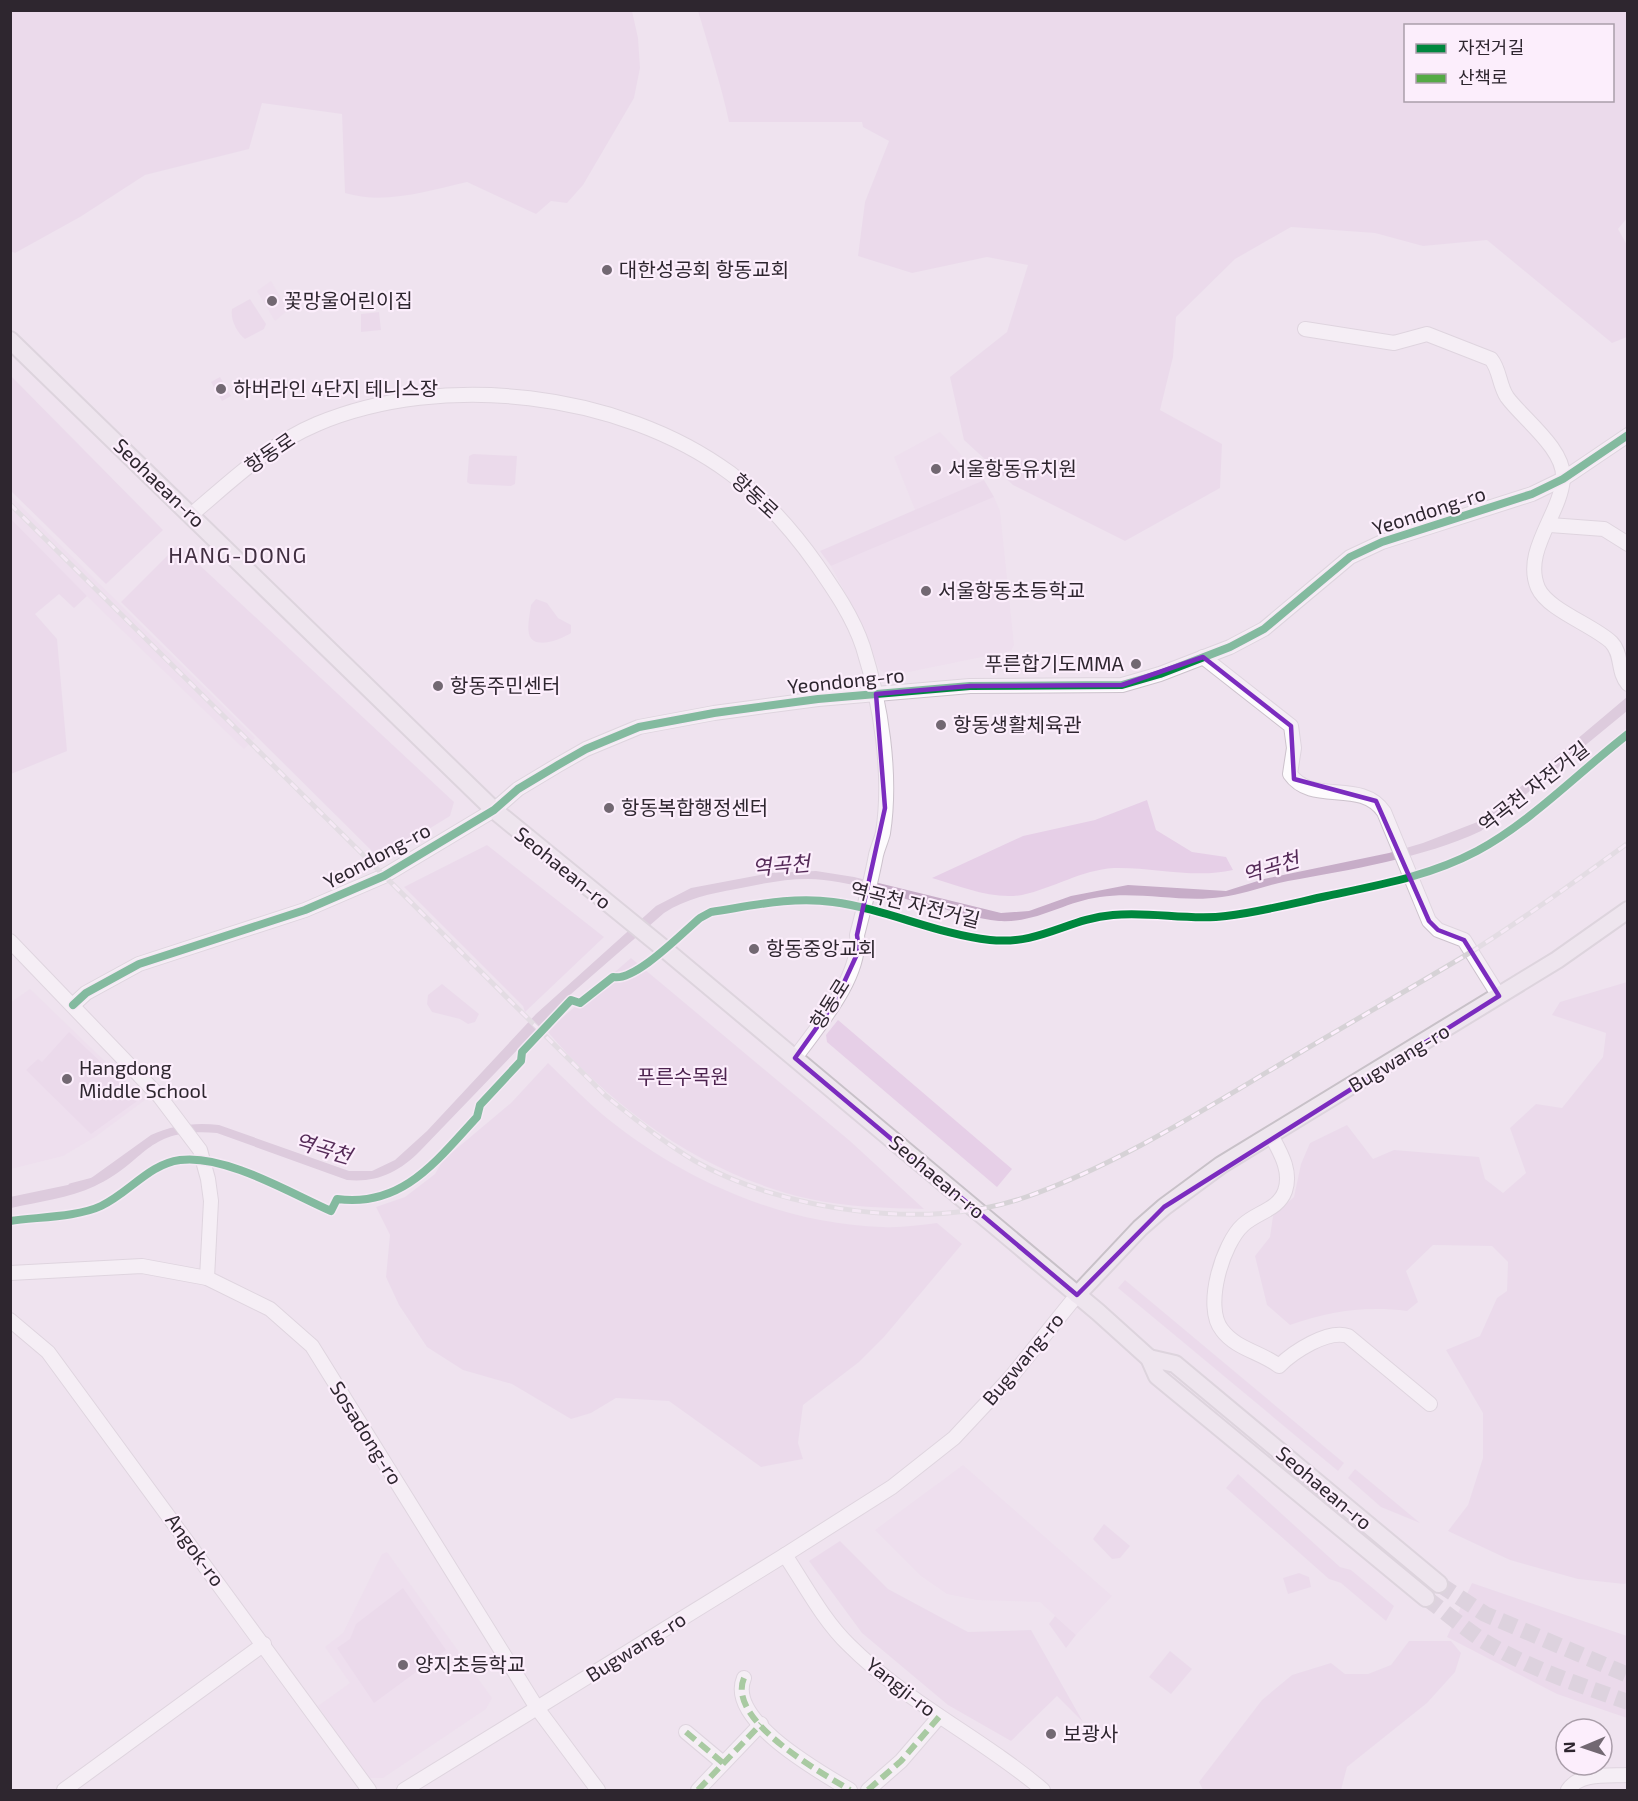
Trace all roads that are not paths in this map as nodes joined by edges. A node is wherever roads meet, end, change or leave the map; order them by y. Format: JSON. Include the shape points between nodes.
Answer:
{"nodes":[{"id":1,"x":1305,"y":329,"type":"dead end"},
{"id":2,"x":10,"y":340,"type":"edge"},
{"id":3,"x":1628,"y":435,"type":"edge"},
{"id":4,"x":1563,"y":479,"type":"junction"},
{"id":5,"x":191,"y":515,"type":"junction"},
{"id":6,"x":1550,"y":525,"type":"junction"},
{"id":7,"x":1628,"y":544,"type":"edge"},
{"id":8,"x":1203,"y":657,"type":"junction"},
{"id":9,"x":1625,"y":681,"type":"edge"},
{"id":10,"x":876,"y":694,"type":"junction"},
{"id":11,"x":494,"y":810,"type":"junction"},
{"id":12,"x":1628,"y":910,"type":"edge"},
{"id":13,"x":10,"y":941,"type":"edge"},
{"id":14,"x":1499,"y":996,"type":"junction"},
{"id":15,"x":73,"y":1005,"type":"junction"},
{"id":16,"x":795,"y":1058,"type":"junction"},
{"id":17,"x":1272,"y":1135,"type":"junction"},
{"id":18,"x":10,"y":1273,"type":"edge"},
{"id":19,"x":207,"y":1278,"type":"junction"},
{"id":20,"x":1077,"y":1294,"type":"junction"},
{"id":21,"x":10,"y":1320,"type":"edge"},
{"id":22,"x":1149,"y":1358,"type":"junction"},
{"id":23,"x":1430,"y":1404,"type":"dead end"},
{"id":24,"x":786,"y":1555,"type":"junction"},
{"id":25,"x":1439,"y":1584,"type":"tunnel mouth"},
{"id":26,"x":1426,"y":1598,"type":"tunnel mouth"},
{"id":27,"x":264,"y":1644,"type":"junction"},
{"id":28,"x":744,"y":1677,"type":"dead end"},
{"id":29,"x":537,"y":1708,"type":"junction"},
{"id":30,"x":939,"y":1717,"type":"junction"},
{"id":31,"x":761,"y":1724,"type":"junction"},
{"id":32,"x":686,"y":1732,"type":"dead end"},
{"id":33,"x":723,"y":1763,"type":"junction"},
{"id":34,"x":1628,"y":1775,"type":"edge"},
{"id":35,"x":64,"y":1791,"type":"edge"},
{"id":36,"x":369,"y":1791,"type":"edge"},
{"id":37,"x":404,"y":1791,"type":"edge"},
{"id":38,"x":598,"y":1791,"type":"edge"},
{"id":39,"x":698,"y":1791,"type":"edge"},
{"id":40,"x":850,"y":1791,"type":"edge"},
{"id":41,"x":868,"y":1791,"type":"edge"},
{"id":42,"x":1043,"y":1791,"type":"edge"},
{"id":43,"x":1568,"y":1791,"type":"edge"}],
"edges":[{"from":1,"to":4,"type":"street","via":[[1394,343],[1427,334],[1491,359],[1505,394],[1554,451]]},
{"from":2,"to":5,"type":"main road","name":"Seohaean-ro"},
{"from":3,"to":4,"type":"street","name":"Yeondong-ro"},
{"from":4,"to":6,"type":"street"},
{"from":4,"to":8,"type":"street","name":"Yeondong-ro","via":[[1498,506],[1382,542],[1350,557],[1264,628]]},
{"from":5,"to":10,"type":"street","name":"항동로","via":[[248,466],[296,434],[329,419],[366,409],[458,396],[504,396],[592,407],[677,441],[729,472],[768,505],[840,598],[862,645]]},
{"from":5,"to":11,"type":"main road","name":"Seohaean-ro"},
{"from":6,"to":7,"type":"street","via":[[1604,529]]},
{"from":6,"to":9,"type":"street","via":[[1536,559],[1538,588],[1548,600],[1611,642],[1619,655]]},
{"from":8,"to":10,"type":"street","name":"Yeondong-ro","via":[[1122,685],[970,686]]},
{"from":8,"to":14,"type":"street","via":[[1291,726],[1294,748],[1290,774],[1294,779],[1308,787],[1376,801],[1433,927],[1464,940]]},
{"from":10,"to":11,"type":"street","name":"Yeondong-ro","via":[[714,713],[639,727],[558,765],[518,789]]},
{"from":10,"to":16,"type":"street","name":"항동로","via":[[885,772],[882,836],[856,935],[859,950],[846,980]]},
{"from":11,"to":15,"type":"street","name":"Yeondong-ro","via":[[384,876],[346,894],[139,964],[86,993]]},
{"from":11,"to":16,"type":"main road","name":"Seohaean-ro"},
{"from":12,"to":14,"type":"main road","name":"Bugwang-ro"},
{"from":13,"to":15,"type":"street"},
{"from":14,"to":17,"type":"main road","name":"Bugwang-ro"},
{"from":15,"to":19,"type":"street","via":[[166,1103],[200,1150],[211,1201]]},
{"from":16,"to":20,"type":"main road","name":"Seohaean-ro"},
{"from":17,"to":20,"type":"main road","name":"Bugwang-ro","via":[[1221,1165],[1164,1207]]},
{"from":17,"to":23,"type":"street","via":[[1287,1171],[1285,1191],[1273,1207],[1249,1220],[1236,1233],[1216,1285],[1213,1312],[1222,1332],[1267,1356],[1284,1371],[1298,1349],[1342,1334]]},
{"from":18,"to":19,"type":"street","name":"Sosadong-ro","via":[[142,1266]]},
{"from":19,"to":29,"type":"street","name":"Sosadong-ro","via":[[270,1309],[312,1346]]},
{"from":20,"to":22,"type":"main road","name":"Seohaean-ro"},
{"from":20,"to":24,"type":"street","name":"Bugwang-ro","via":[[1011,1377],[954,1438],[892,1487]]},
{"from":21,"to":27,"type":"street","name":"Angok-ro","via":[[48,1352]]},
{"from":22,"to":25,"type":"main road","name":"Seohaean-ro","via":[[1175,1364]]},
{"from":22,"to":26,"type":"main road","name":"Seohaean-ro","via":[[1157,1376]]},
{"from":24,"to":29,"type":"street","name":"Bugwang-ro"},
{"from":24,"to":30,"type":"street","name":"Yangji-ro","via":[[848,1644]]},
{"from":27,"to":35,"type":"street"},
{"from":27,"to":36,"type":"street","name":"Angok-ro"},
{"from":28,"to":31,"type":"street","via":[[741,1696]]},
{"from":29,"to":37,"type":"street","name":"Bugwang-ro"},
{"from":29,"to":38,"type":"street","name":"Sosadong-ro"},
{"from":30,"to":41,"type":"street","via":[[902,1761]]},
{"from":30,"to":42,"type":"street","name":"Yangji-ro","via":[[1012,1763]]},
{"from":31,"to":33,"type":"street"},
{"from":31,"to":40,"type":"street","via":[[773,1740]]},
{"from":32,"to":33,"type":"street"},
{"from":33,"to":39,"type":"street"},
{"from":34,"to":43,"type":"street","via":[[1583,1778]]}]}
